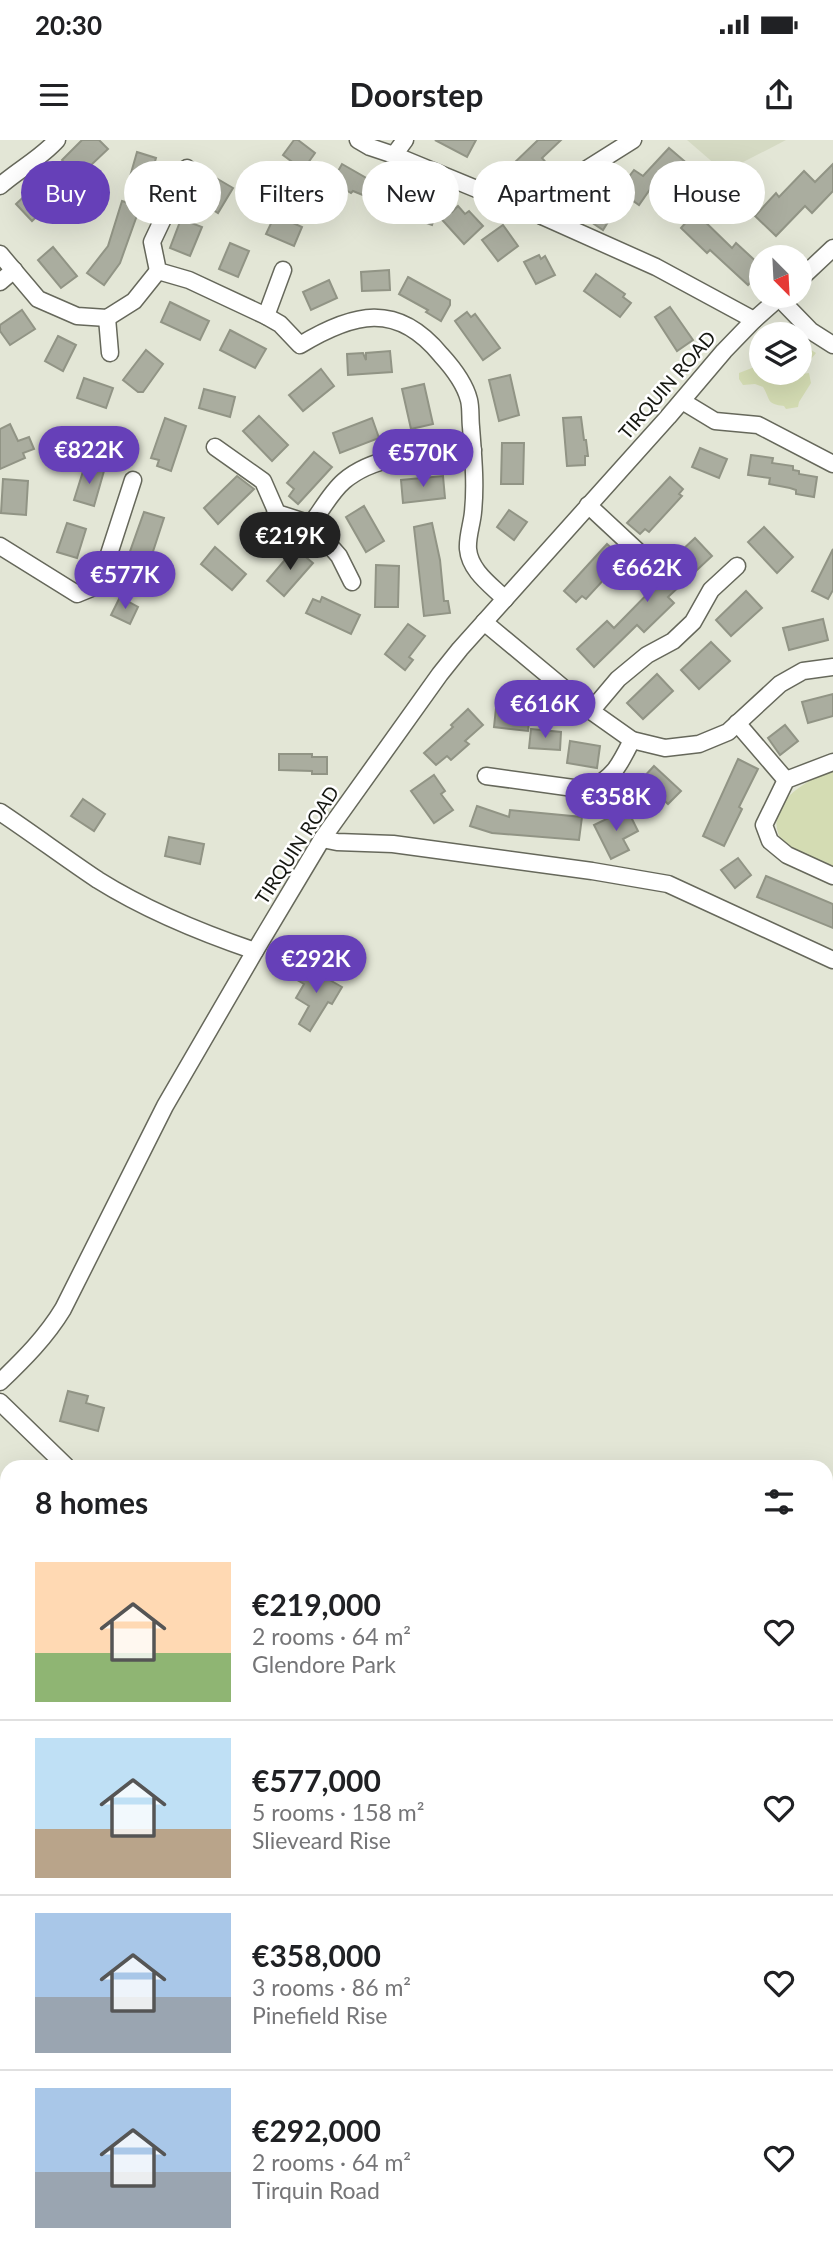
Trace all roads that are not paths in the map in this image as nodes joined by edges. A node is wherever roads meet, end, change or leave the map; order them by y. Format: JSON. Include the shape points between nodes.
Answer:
{"nodes":[{"id":1,"x":57,"y":140,"type":"edge"},
{"id":2,"x":358,"y":140,"type":"edge"},
{"id":3,"x":405,"y":140,"type":"edge"},
{"id":4,"x":633,"y":140,"type":"edge"},
{"id":5,"x":394,"y":155,"type":"junction"},
{"id":6,"x":600,"y":161,"type":"edge"},
{"id":7,"x":0,"y":186,"type":"edge"},
{"id":8,"x":473,"y":188,"type":"edge"},
{"id":9,"x":161,"y":224,"type":"edge"},
{"id":10,"x":560,"y":224,"type":"edge"},
{"id":11,"x":833,"y":248,"type":"edge"},
{"id":12,"x":0,"y":254,"type":"edge"},
{"id":13,"x":812,"y":268,"type":"edge"},
{"id":14,"x":13,"y":270,"type":"junction"},
{"id":15,"x":283,"y":270,"type":"dead end"},
{"id":16,"x":158,"y":271,"type":"junction"},
{"id":17,"x":0,"y":282,"type":"edge"},
{"id":18,"x":768,"y":308,"type":"edge"},
{"id":19,"x":790,"y":308,"type":"edge"},
{"id":20,"x":266,"y":317,"type":"junction"},
{"id":21,"x":107,"y":318,"type":"junction"},
{"id":22,"x":754,"y":320,"type":"junction"},
{"id":23,"x":833,"y":345,"type":"edge"},
{"id":24,"x":110,"y":353,"type":"dead end"},
{"id":25,"x":682,"y":401,"type":"junction"},
{"id":26,"x":215,"y":447,"type":"dead end"},
{"id":27,"x":473,"y":450,"type":"junction"},
{"id":28,"x":833,"y":464,"type":"edge"},
{"id":29,"x":133,"y":480,"type":"dead end"},
{"id":30,"x":588,"y":505,"type":"junction"},
{"id":31,"x":278,"y":513,"type":"junction"},
{"id":32,"x":311,"y":524,"type":"junction"},
{"id":33,"x":255,"y":538,"type":"dead end"},
{"id":34,"x":0,"y":546,"type":"edge"},
{"id":35,"x":645,"y":558,"type":"dead end"},
{"id":36,"x":737,"y":566,"type":"dead end"},
{"id":37,"x":352,"y":582,"type":"dead end"},
{"id":38,"x":506,"y":599,"type":"junction"},
{"id":39,"x":484,"y":622,"type":"junction"},
{"id":40,"x":833,"y":667,"type":"edge"},
{"id":41,"x":591,"y":710,"type":"junction"},
{"id":42,"x":737,"y":723,"type":"junction"},
{"id":43,"x":632,"y":740,"type":"junction"},
{"id":44,"x":833,"y":762,"type":"edge"},
{"id":45,"x":486,"y":776,"type":"dead end"},
{"id":46,"x":786,"y":780,"type":"junction"},
{"id":47,"x":0,"y":812,"type":"edge"},
{"id":48,"x":322,"y":839,"type":"junction"},
{"id":49,"x":833,"y":876,"type":"edge"},
{"id":50,"x":255,"y":951,"type":"junction"},
{"id":51,"x":833,"y":960,"type":"edge"},
{"id":52,"x":0,"y":1382,"type":"edge"},
{"id":53,"x":0,"y":1402,"type":"edge"},
{"id":54,"x":60,"y":1460,"type":"edge"}],
"edges":[{"from":1,"to":7,"type":"street"},
{"from":2,"to":5,"type":"street"},
{"from":3,"to":5,"type":"street"},
{"from":4,"to":6,"type":"street"},
{"from":5,"to":8,"type":"street"},
{"from":9,"to":16,"type":"street","via":[[152,242]]},
{"from":10,"to":22,"type":"street","via":[[656,267]]},
{"from":11,"to":13,"type":"street"},
{"from":12,"to":14,"type":"street"},
{"from":14,"to":17,"type":"street"},
{"from":14,"to":21,"type":"street","via":[[38,299],[77,316]]},
{"from":15,"to":20,"type":"street"},
{"from":16,"to":20,"type":"street","via":[[189,280]]},
{"from":16,"to":21,"type":"street","via":[[134,301]]},
{"from":18,"to":22,"type":"street","name":"TIRQUIN ROAD"},
{"from":19,"to":23,"type":"street","via":[[811,331]]},
{"from":20,"to":27,"type":"street","via":[[300,345],[350,320],[370,317],[415,329],[445,359],[469,399]]},
{"from":21,"to":24,"type":"street"},
{"from":22,"to":25,"type":"street","name":"TIRQUIN ROAD"},
{"from":25,"to":28,"type":"street","via":[[715,422],[758,425]]},
{"from":25,"to":30,"type":"street","name":"TIRQUIN ROAD"},
{"from":26,"to":31,"type":"street","via":[[263,481]]},
{"from":27,"to":32,"type":"street","via":[[396,458],[368,466],[343,482]]},
{"from":27,"to":38,"type":"street","via":[[468,550],[476,570]]},
{"from":29,"to":34,"type":"street","via":[[99,585],[77,594]]},
{"from":30,"to":35,"type":"street"},
{"from":30,"to":38,"type":"street","name":"TIRQUIN ROAD"},
{"from":31,"to":32,"type":"street"},
{"from":31,"to":33,"type":"street"},
{"from":32,"to":37,"type":"street","via":[[339,556]]},
{"from":36,"to":41,"type":"street","via":[[711,590],[693,622],[618,679]]},
{"from":38,"to":39,"type":"street","name":"TIRQUIN ROAD"},
{"from":39,"to":41,"type":"street"},
{"from":39,"to":48,"type":"street","name":"TIRQUIN ROAD","via":[[440,674]]},
{"from":40,"to":42,"type":"street","via":[[803,671],[779,684]]},
{"from":41,"to":43,"type":"street"},
{"from":42,"to":43,"type":"street","via":[[728,732],[699,744],[665,748]]},
{"from":42,"to":46,"type":"street"},
{"from":43,"to":45,"type":"street","via":[[618,769],[588,790]]},
{"from":44,"to":46,"type":"street"},
{"from":46,"to":49,"type":"street","via":[[764,825],[770,841]]},
{"from":47,"to":50,"type":"street","via":[[139,902]]},
{"from":48,"to":50,"type":"street","name":"TIRQUIN ROAD"},
{"from":48,"to":51,"type":"street","via":[[393,844],[668,884]]},
{"from":50,"to":52,"type":"street","name":"TIRQUIN ROAD","via":[[165,1106],[63,1309]]},
{"from":53,"to":54,"type":"street"}]}
